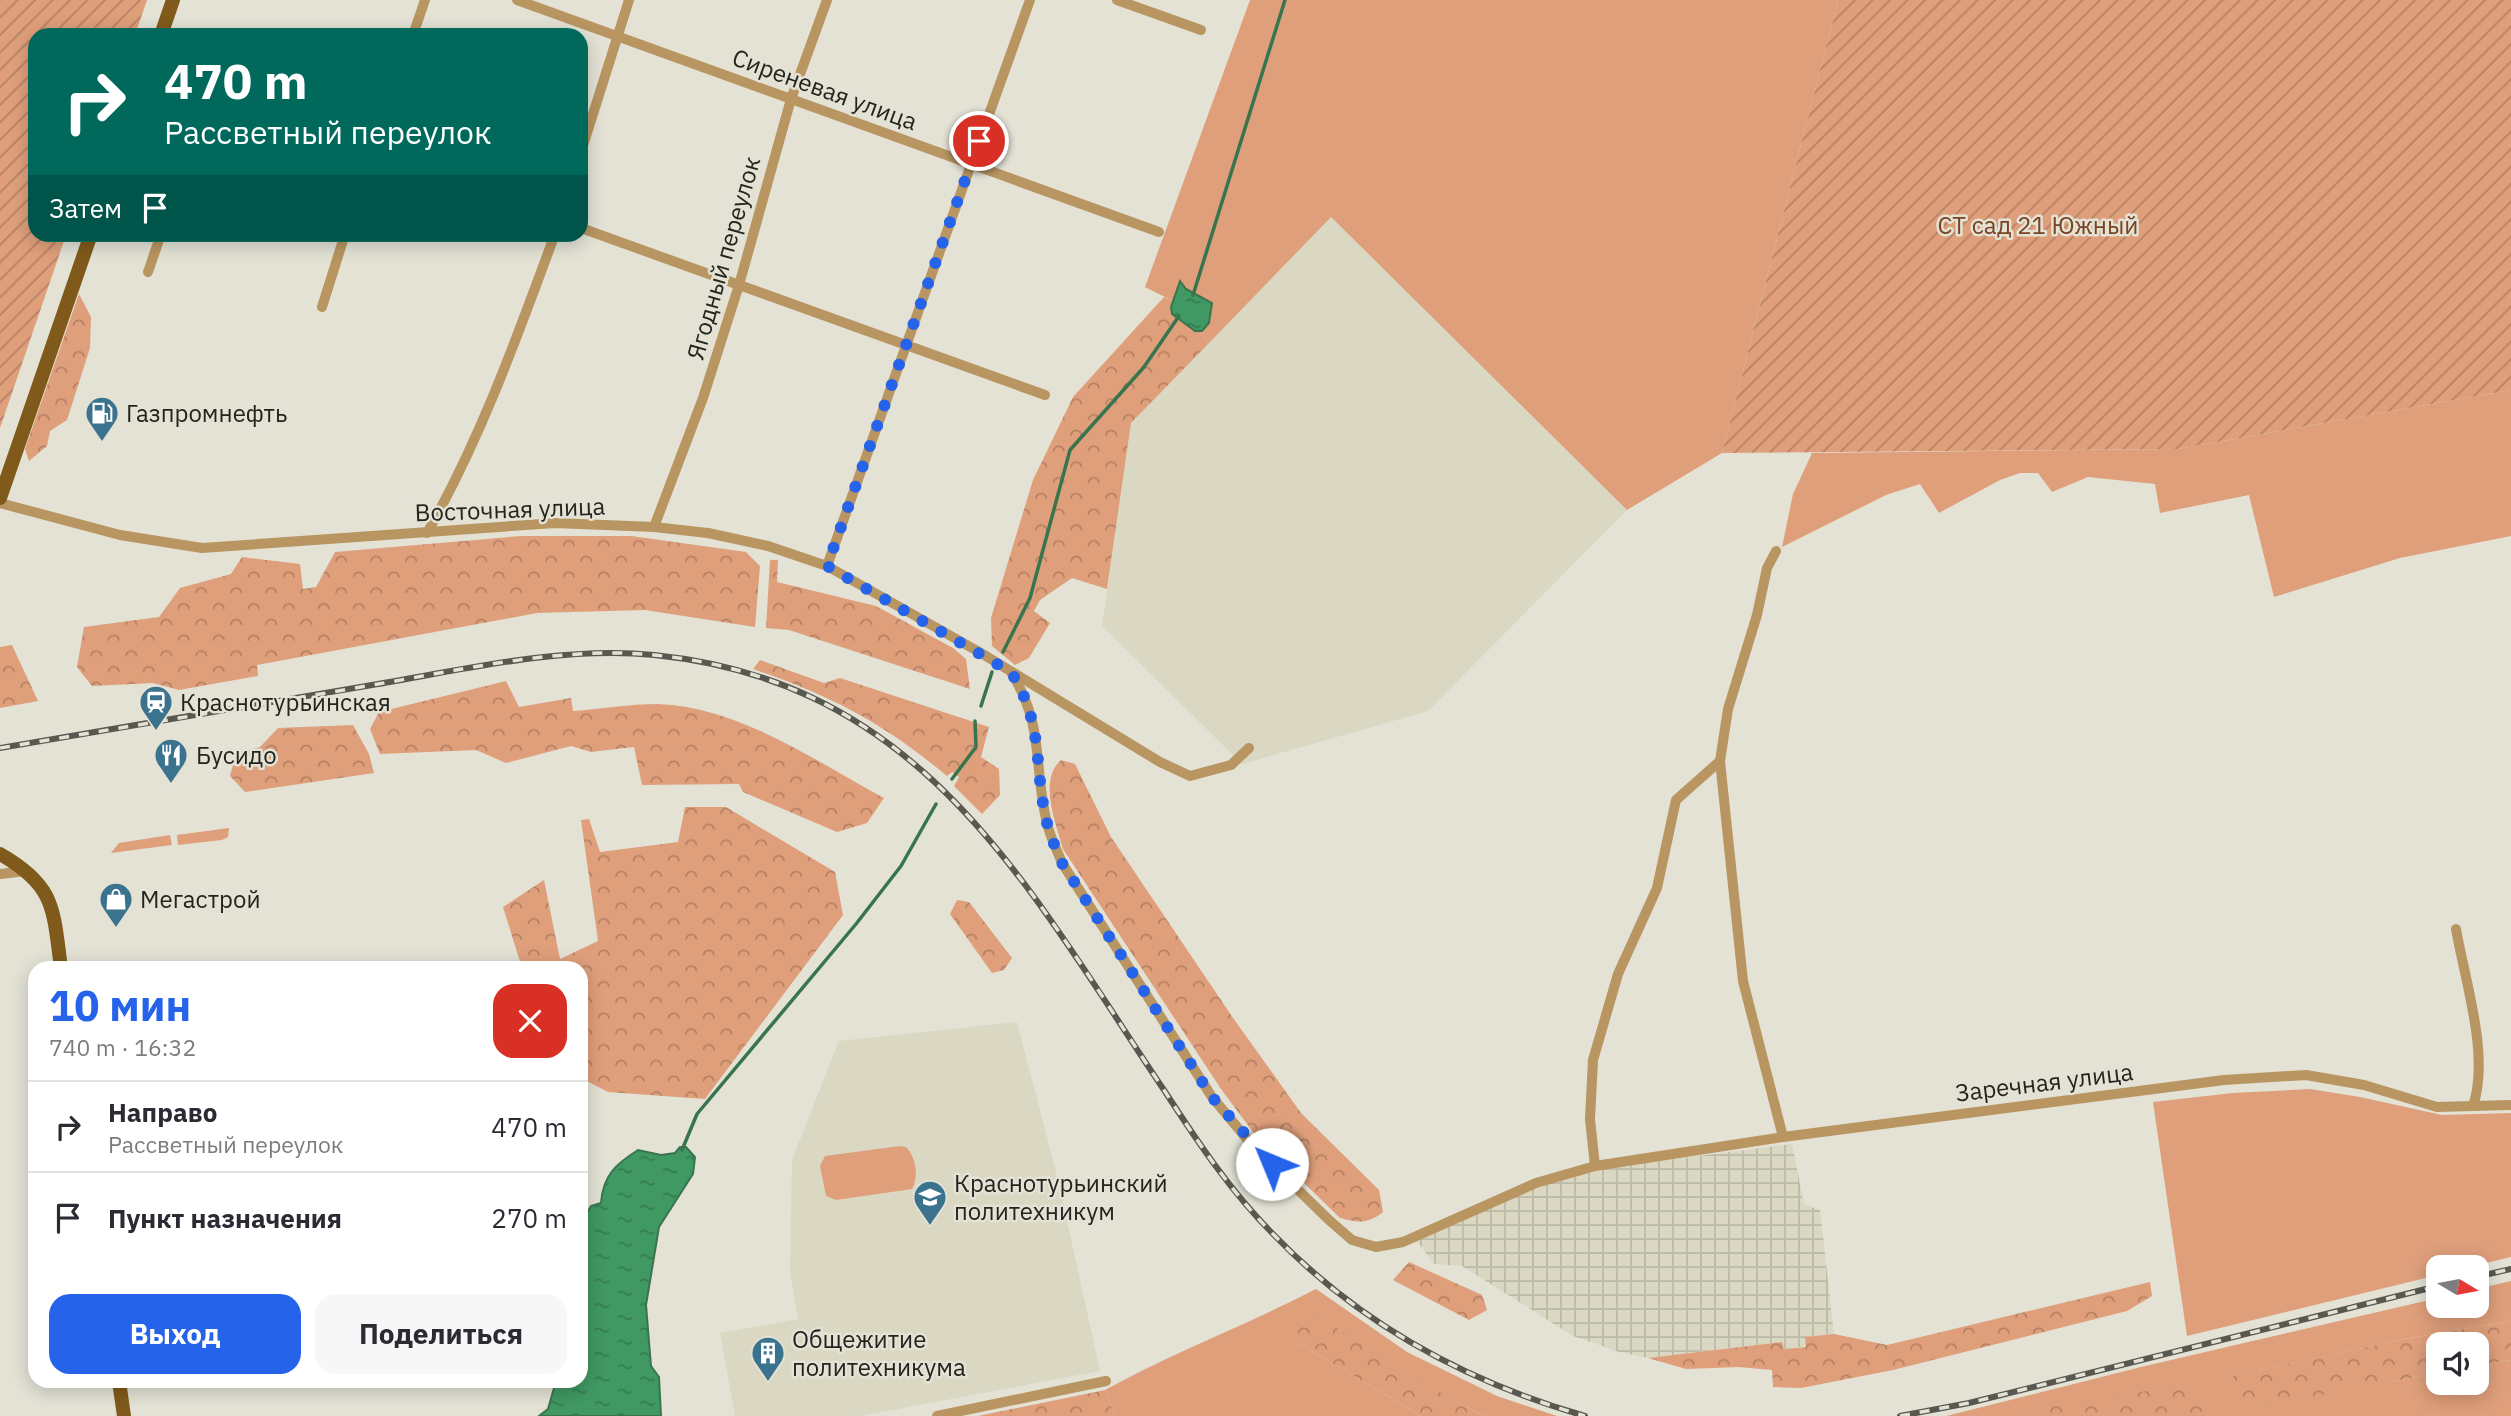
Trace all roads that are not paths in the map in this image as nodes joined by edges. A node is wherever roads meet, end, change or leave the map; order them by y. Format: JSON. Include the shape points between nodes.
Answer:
{"nodes":[{"id":1,"x":173,"y":0,"type":"edge"},
{"id":2,"x":425,"y":0,"type":"edge"},
{"id":3,"x":517,"y":0,"type":"edge"},
{"id":4,"x":629,"y":0,"type":"edge"},
{"id":5,"x":827,"y":0,"type":"edge"},
{"id":6,"x":1030,"y":0,"type":"edge"},
{"id":7,"x":1117,"y":0,"type":"edge"},
{"id":8,"x":163,"y":28,"type":"edge"},
{"id":9,"x":415,"y":28,"type":"edge"},
{"id":10,"x":1201,"y":30,"type":"dead end"},
{"id":11,"x":616,"y":36,"type":"junction"},
{"id":12,"x":791,"y":99,"type":"junction"},
{"id":13,"x":588,"y":129,"type":"edge"},
{"id":14,"x":971,"y":164,"type":"junction"},
{"id":15,"x":588,"y":231,"type":"edge"},
{"id":16,"x":1159,"y":232,"type":"dead end"},
{"id":17,"x":88,"y":242,"type":"edge"},
{"id":18,"x":158,"y":242,"type":"edge"},
{"id":19,"x":342,"y":242,"type":"edge"},
{"id":20,"x":552,"y":242,"type":"edge"},
{"id":21,"x":148,"y":272,"type":"dead end"},
{"id":22,"x":739,"y":285,"type":"junction"},
{"id":23,"x":322,"y":307,"type":"dead end"},
{"id":24,"x":906,"y":345,"type":"junction"},
{"id":25,"x":1045,"y":395,"type":"dead end"},
{"id":26,"x":0,"y":501,"type":"edge"},
{"id":27,"x":654,"y":527,"type":"junction"},
{"id":28,"x":427,"y":533,"type":"junction"},
{"id":29,"x":1776,"y":551,"type":"dead end"},
{"id":30,"x":827,"y":566,"type":"junction"},
{"id":31,"x":1011,"y":672,"type":"junction"},
{"id":32,"x":1249,"y":748,"type":"dead end"},
{"id":33,"x":1720,"y":761,"type":"junction"},
{"id":34,"x":0,"y":854,"type":"edge"},
{"id":35,"x":26,"y":871,"type":"junction"},
{"id":36,"x":0,"y":874,"type":"edge"},
{"id":37,"x":2456,"y":929,"type":"dead end"},
{"id":38,"x":60,"y":961,"type":"edge"},
{"id":39,"x":2511,"y":1105,"type":"edge"},
{"id":40,"x":2473,"y":1106,"type":"junction"},
{"id":41,"x":1783,"y":1137,"type":"junction"},
{"id":42,"x":1595,"y":1166,"type":"junction"},
{"id":43,"x":1106,"y":1381,"type":"dead end"},
{"id":44,"x":120,"y":1388,"type":"edge"},
{"id":45,"x":124,"y":1416,"type":"edge"},
{"id":46,"x":937,"y":1416,"type":"edge"}],
"edges":[{"from":1,"to":8,"type":"main road"},
{"from":2,"to":9,"type":"street"},
{"from":3,"to":11,"type":"street","name":"Сиреневая улица"},
{"from":4,"to":11,"type":"street"},
{"from":5,"to":12,"type":"street","name":"Ягодный переулок"},
{"from":6,"to":14,"type":"street"},
{"from":7,"to":10,"type":"street"},
{"from":11,"to":12,"type":"street","name":"Сиреневая улица"},
{"from":11,"to":13,"type":"street"},
{"from":12,"to":14,"type":"street","name":"Сиреневая улица"},
{"from":12,"to":22,"type":"street","name":"Ягодный переулок"},
{"from":14,"to":16,"type":"street","name":"Сиреневая улица"},
{"from":14,"to":24,"type":"street"},
{"from":15,"to":22,"type":"street"},
{"from":17,"to":26,"type":"main road"},
{"from":18,"to":21,"type":"street"},
{"from":19,"to":23,"type":"street"},
{"from":20,"to":28,"type":"street","via":[[467,461]]},
{"from":22,"to":24,"type":"street"},
{"from":22,"to":27,"type":"street","name":"Ягодный переулок"},
{"from":24,"to":25,"type":"street"},
{"from":24,"to":30,"type":"street"},
{"from":26,"to":28,"type":"street","name":"Восточная улица","via":[[120,535],[202,548]]},
{"from":27,"to":28,"type":"street","name":"Восточная улица","via":[[555,523]]},
{"from":27,"to":30,"type":"street","name":"Восточная улица","via":[[708,533]]},
{"from":29,"to":33,"type":"street","via":[[1767,568],[1728,709]]},
{"from":30,"to":31,"type":"street","name":"Восточная улица"},
{"from":31,"to":32,"type":"street","name":"Восточная улица","via":[[1190,776],[1231,765]]},
{"from":31,"to":42,"type":"street","name":"Заречная улица","via":[[1033,718],[1047,823],[1062,863],[1212,1097],[1252,1144],[1352,1240],[1376,1247],[1403,1242],[1536,1183]]},
{"from":33,"to":41,"type":"street","via":[[1743,981]]},
{"from":33,"to":42,"type":"street","via":[[1676,800],[1657,888],[1618,974],[1593,1060],[1590,1119]]},
{"from":34,"to":35,"type":"main road"},
{"from":35,"to":36,"type":"street"},
{"from":35,"to":38,"type":"main road","via":[[49,897]]},
{"from":37,"to":40,"type":"street","via":[[2479,1054],[2480,1086]]},
{"from":39,"to":40,"type":"street","name":"Заречная улица"},
{"from":40,"to":41,"type":"street","name":"Заречная улица","via":[[2437,1107],[2364,1085],[2306,1075],[2224,1080]]},
{"from":41,"to":42,"type":"street","name":"Заречная улица"},
{"from":43,"to":46,"type":"street"},
{"from":44,"to":45,"type":"main road"}]}
